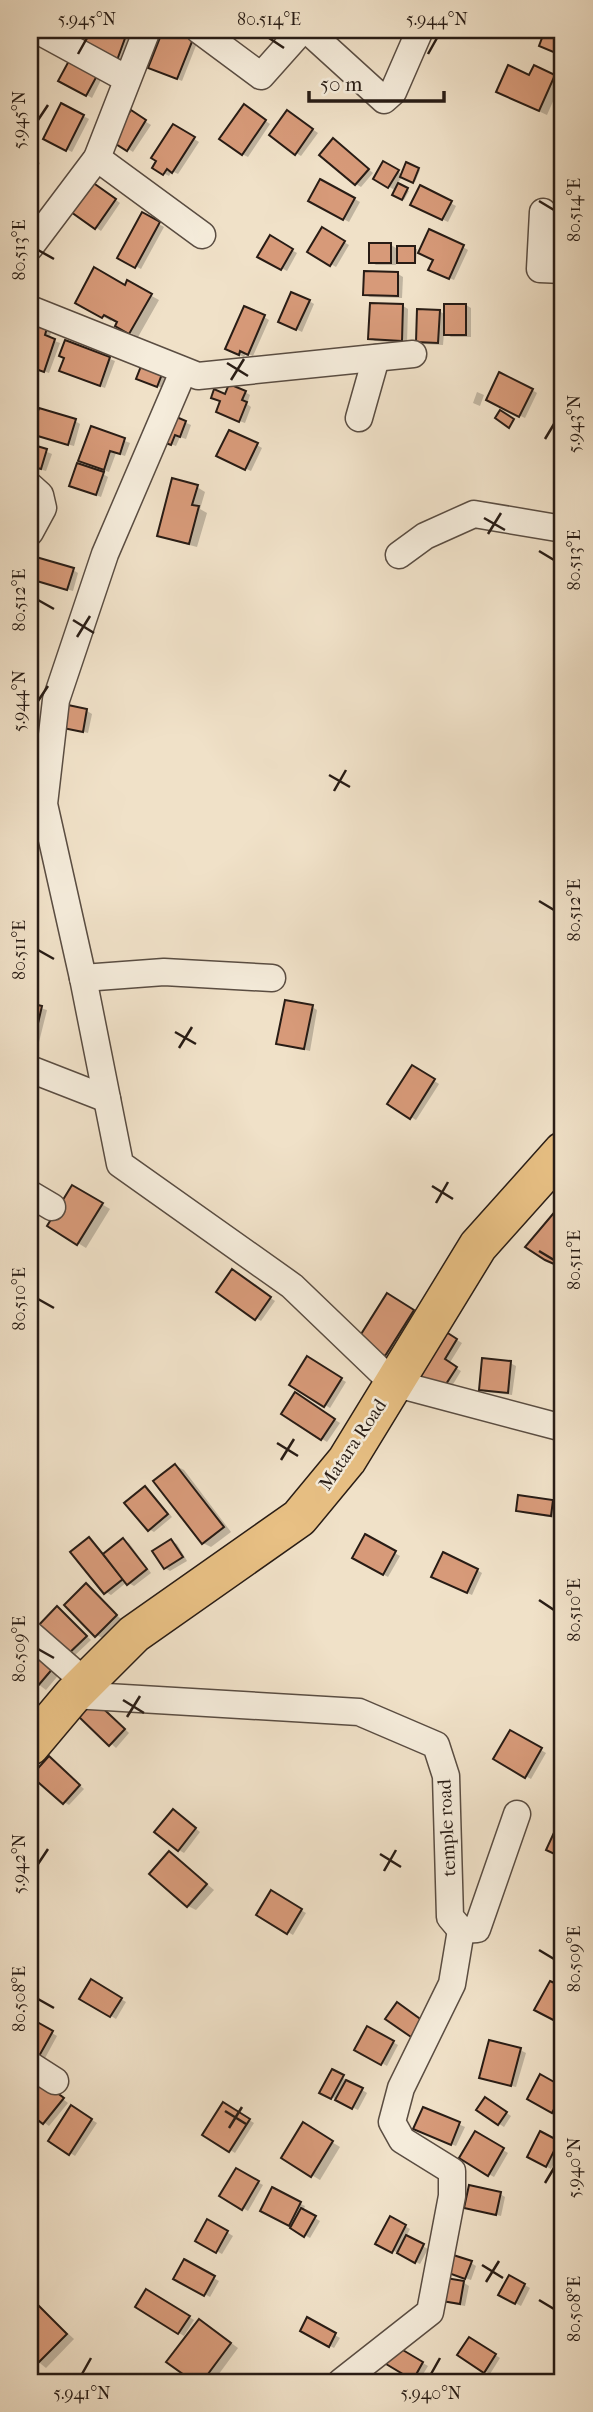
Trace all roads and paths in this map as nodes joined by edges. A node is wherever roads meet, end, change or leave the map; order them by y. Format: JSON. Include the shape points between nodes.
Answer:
{"nodes":[{"id":1,"x":37,"y":30,"type":"edge"},
{"id":2,"x":147,"y":30,"type":"edge"},
{"id":3,"x":199,"y":30,"type":"edge"},
{"id":4,"x":305,"y":30,"type":"edge"},
{"id":5,"x":420,"y":30,"type":"edge"},
{"id":6,"x":127,"y":79,"type":"junction"},
{"id":7,"x":97,"y":158,"type":"junction"},
{"id":8,"x":543,"y":212,"type":"dead end"},
{"id":9,"x":202,"y":235,"type":"dead end"},
{"id":10,"x":30,"y":247,"type":"edge"},
{"id":11,"x":563,"y":270,"type":"edge"},
{"id":12,"x":30,"y":309,"type":"edge"},
{"id":13,"x":413,"y":354,"type":"dead end"},
{"id":14,"x":376,"y":358,"type":"junction"},
{"id":15,"x":183,"y":372,"type":"junction"},
{"id":16,"x":359,"y":418,"type":"dead end"},
{"id":17,"x":30,"y":486,"type":"edge"},
{"id":18,"x":563,"y":529,"type":"edge"},
{"id":19,"x":30,"y":532,"type":"edge"},
{"id":20,"x":399,"y":555,"type":"dead end"},
{"id":21,"x":83,"y":978,"type":"junction"},
{"id":22,"x":272,"y":978,"type":"dead end"},
{"id":23,"x":30,"y":1069,"type":"edge"},
{"id":24,"x":107,"y":1099,"type":"junction"},
{"id":25,"x":563,"y":1151,"type":"edge"},
{"id":26,"x":393,"y":1383,"type":"junction"},
{"id":27,"x":563,"y":1428,"type":"edge"},
{"id":28,"x":30,"y":1634,"type":"edge"},
{"id":29,"x":79,"y":1689,"type":"junction"},
{"id":30,"x":30,"y":1746,"type":"edge"},
{"id":31,"x":517,"y":1814,"type":"dead end"},
{"id":32,"x":461,"y":1930,"type":"junction"},
{"id":33,"x":30,"y":2065,"type":"edge"},
{"id":34,"x":55,"y":2081,"type":"dead end"},
{"id":35,"x":341,"y":2382,"type":"edge"}],
"edges":[{"from":1,"to":6,"type":"street"},
{"from":2,"to":6,"type":"street"},
{"from":3,"to":4,"type":"street","via":[[261,76]]},
{"from":4,"to":5,"type":"street","via":[[384,100],[393,92]]},
{"from":6,"to":7,"type":"street"},
{"from":7,"to":9,"type":"street"},
{"from":7,"to":10,"type":"street"},
{"from":8,"to":11,"type":"street","via":[[540,269]]},
{"from":12,"to":15,"type":"street"},
{"from":13,"to":14,"type":"street"},
{"from":14,"to":15,"type":"street","via":[[198,376]]},
{"from":14,"to":16,"type":"street"},
{"from":15,"to":21,"type":"street","via":[[105,554],[56,700],[44,804]]},
{"from":17,"to":19,"type":"street","via":[[40,495],[43,508]]},
{"from":18,"to":20,"type":"street","via":[[474,514],[425,536]]},
{"from":21,"to":22,"type":"street","via":[[164,972]]},
{"from":21,"to":24,"type":"street"},
{"from":23,"to":24,"type":"street"},
{"from":24,"to":26,"type":"street","via":[[120,1164],[292,1286]]},
{"from":25,"to":26,"type":"highway","name":"Matara Road","via":[[478,1246]]},
{"from":26,"to":27,"type":"street"},
{"from":26,"to":29,"type":"highway","name":"Matara Road","via":[[346,1460],[299,1518],[134,1634]]},
{"from":28,"to":29,"type":"street"},
{"from":29,"to":30,"type":"highway","name":"Matara Road"},
{"from":29,"to":32,"type":"street","name":"temple road","via":[[359,1712],[436,1745],[446,1776],[450,1917]]},
{"from":31,"to":32,"type":"street","via":[[477,1929]]},
{"from":32,"to":35,"type":"street","via":[[452,1984],[401,2088],[392,2122],[402,2140],[452,2171],[452,2196],[430,2312]]},
{"from":33,"to":34,"type":"street"}]}
